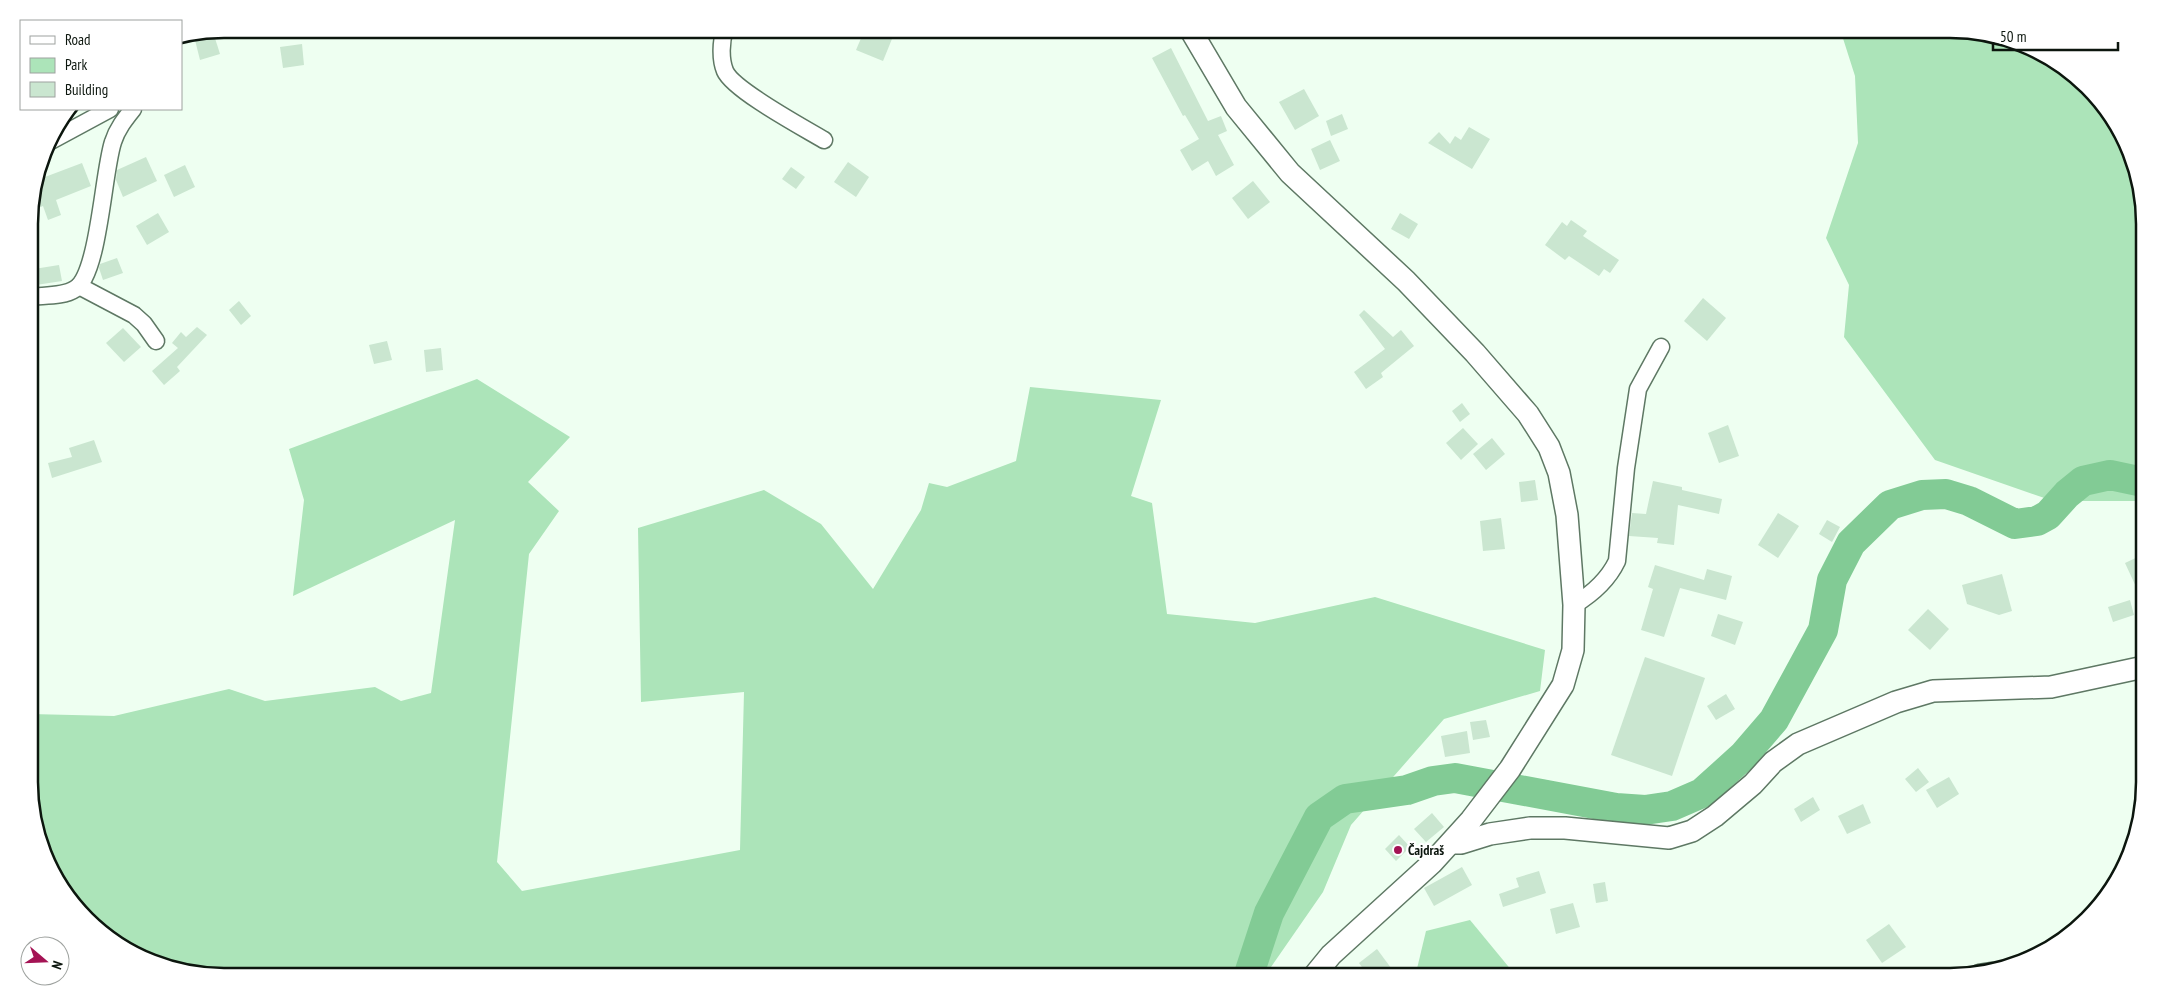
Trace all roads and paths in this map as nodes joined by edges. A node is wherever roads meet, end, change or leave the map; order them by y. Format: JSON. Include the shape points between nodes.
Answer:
{"nodes":[{"id":1,"x":724,"y":38,"type":"edge"},
{"id":2,"x":1195,"y":38,"type":"edge"},
{"id":3,"x":108,"y":110,"type":"edge"},
{"id":4,"x":132,"y":110,"type":"edge"},
{"id":5,"x":59,"y":136,"type":"edge"},
{"id":6,"x":824,"y":140,"type":"dead end"},
{"id":7,"x":79,"y":286,"type":"junction"},
{"id":8,"x":38,"y":296,"type":"edge"},
{"id":9,"x":156,"y":341,"type":"dead end"},
{"id":10,"x":1661,"y":348,"type":"dead end"},
{"id":11,"x":1574,"y":605,"type":"junction"},
{"id":12,"x":2136,"y":669,"type":"edge"},
{"id":13,"x":1451,"y":842,"type":"junction"},
{"id":14,"x":1321,"y":968,"type":"edge"}],
"edges":[{"from":1,"to":6,"type":"street","via":[[722,59],[725,73],[742,89]]},
{"from":2,"to":11,"type":"main road","via":[[1236,108],[1290,173],[1475,353],[1533,422],[1549,447],[1558,473],[1567,515]]},
{"from":3,"to":5,"type":"street"},
{"from":4,"to":7,"type":"street","via":[[114,140],[102,190],[94,249]]},
{"from":7,"to":8,"type":"street","via":[[60,294]]},
{"from":7,"to":9,"type":"street","via":[[134,315]]},
{"from":10,"to":11,"type":"street","via":[[1638,389],[1617,561],[1605,580]]},
{"from":11,"to":13,"type":"main road","via":[[1573,650],[1563,685],[1493,794]]},
{"from":12,"to":13,"type":"main road","via":[[2051,687],[1933,691],[1896,702],[1798,744],[1716,816],[1692,831],[1669,838],[1565,828],[1530,828],[1490,834],[1461,843]]},
{"from":13,"to":14,"type":"main road"}]}
